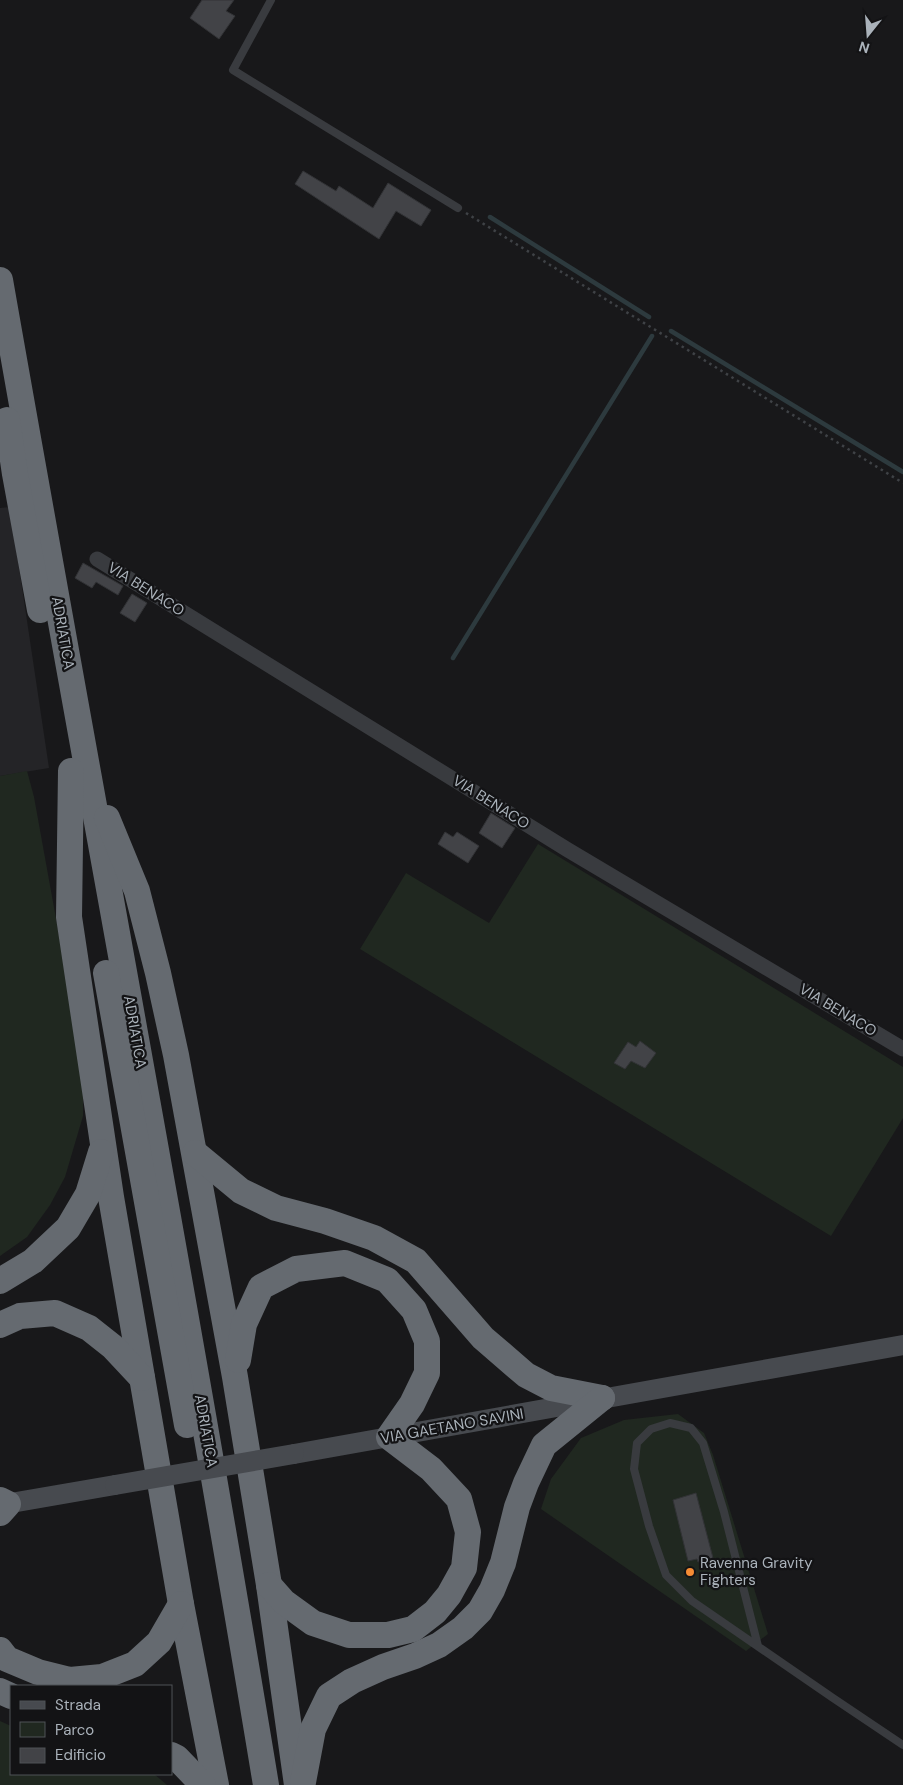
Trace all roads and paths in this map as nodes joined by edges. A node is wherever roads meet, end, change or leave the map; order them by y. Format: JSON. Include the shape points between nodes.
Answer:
{"nodes":[{"id":1,"x":271,"y":0,"type":"edge"},
{"id":2,"x":458,"y":208,"type":"joint"},
{"id":3,"x":0,"y":280,"type":"edge"},
{"id":4,"x":0,"y":367,"type":"edge"},
{"id":5,"x":903,"y":483,"type":"edge"},
{"id":6,"x":97,"y":559,"type":"dead end"},
{"id":7,"x":79,"y":770,"type":"junction"},
{"id":8,"x":903,"y":1036,"type":"edge"},
{"id":9,"x":888,"y":1039,"type":"junction"},
{"id":10,"x":903,"y":1049,"type":"edge"},
{"id":11,"x":103,"y":1146,"type":"junction"},
{"id":12,"x":195,"y":1153,"type":"junction"},
{"id":13,"x":0,"y":1281,"type":"edge"},
{"id":14,"x":0,"y":1325,"type":"edge"},
{"id":15,"x":903,"y":1345,"type":"edge"},
{"id":16,"x":234,"y":1377,"type":"junction"},
{"id":17,"x":142,"y":1378,"type":"junction"},
{"id":18,"x":602,"y":1398,"type":"junction"},
{"id":19,"x":389,"y":1437,"type":"junction"},
{"id":20,"x":2,"y":1505,"type":"edge"},
{"id":21,"x":269,"y":1585,"type":"junction"},
{"id":22,"x":181,"y":1604,"type":"junction"},
{"id":23,"x":758,"y":1646,"type":"junction"},
{"id":24,"x":0,"y":1650,"type":"edge"},
{"id":25,"x":903,"y":1745,"type":"edge"},
{"id":26,"x":172,"y":1756,"type":"edge"},
{"id":27,"x":203,"y":1785,"type":"edge"},
{"id":28,"x":216,"y":1785,"type":"edge"},
{"id":29,"x":250,"y":1785,"type":"edge"},
{"id":30,"x":266,"y":1785,"type":"edge"},
{"id":31,"x":297,"y":1785,"type":"edge"},
{"id":32,"x":303,"y":1785,"type":"edge"}],
"edges":[{"from":1,"to":2,"type":"lane","via":[[233,70]]},
{"from":2,"to":5,"type":"path"},
{"from":3,"to":7,"type":"highway","name":"ADRIATICA"},
{"from":4,"to":7,"type":"highway","name":"ADRIATICA","via":[[15,474]]},
{"from":6,"to":9,"type":"street","name":"VIA BENACO","via":[[568,850]]},
{"from":7,"to":11,"type":"highway","via":[[69,917]]},
{"from":7,"to":12,"type":"highway","via":[[137,892],[158,973]]},
{"from":7,"to":29,"type":"highway","name":"ADRIATICA","via":[[90,875],[118,1042]]},
{"from":7,"to":30,"type":"highway","name":"ADRIATICA","via":[[198,1382]]},
{"from":8,"to":9,"type":"street","name":"VIA BENACO"},
{"from":9,"to":10,"type":"street","name":"VIA BENACO"},
{"from":11,"to":13,"type":"highway","via":[[88,1194],[68,1228],[33,1262]]},
{"from":11,"to":17,"type":"highway"},
{"from":12,"to":16,"type":"highway"},
{"from":12,"to":18,"type":"highway","via":[[240,1191],[276,1208],[374,1238],[416,1261],[483,1338],[526,1375],[551,1388]]},
{"from":14,"to":17,"type":"highway","via":[[20,1316],[55,1313],[89,1328],[113,1347]]},
{"from":15,"to":18,"type":"street","name":"VIA GAETANO SAVINI"},
{"from":16,"to":19,"type":"highway","via":[[244,1324],[261,1287],[296,1269],[345,1263],[387,1280],[414,1310],[428,1341],[427,1373],[412,1404]]},
{"from":16,"to":21,"type":"highway"},
{"from":17,"to":22,"type":"highway"},
{"from":18,"to":19,"type":"street","name":"VIA GAETANO SAVINI"},
{"from":18,"to":32,"type":"highway","via":[[544,1445],[517,1507],[504,1563],[480,1610],[463,1628],[439,1645],[375,1670],[329,1696],[314,1729]]},
{"from":19,"to":20,"type":"street","name":"VIA GAETANO SAVINI","bridge":true},
{"from":19,"to":21,"type":"highway","via":[[431,1469],[458,1499],[468,1532],[464,1568],[449,1595],[435,1612],[413,1629],[388,1635],[349,1634],[313,1623],[284,1602]]},
{"from":21,"to":31,"type":"highway"},
{"from":22,"to":24,"type":"highway","via":[[158,1642],[141,1659],[102,1677],[70,1680],[38,1672],[7,1659]]},
{"from":22,"to":28,"type":"highway"},
{"from":23,"to":23,"type":"lane","via":[[692,1601],[666,1575],[634,1469],[637,1444],[651,1429],[670,1423],[691,1428],[703,1443]]},
{"from":23,"to":25,"type":"lane"},
{"from":26,"to":27,"type":"highway"}]}
